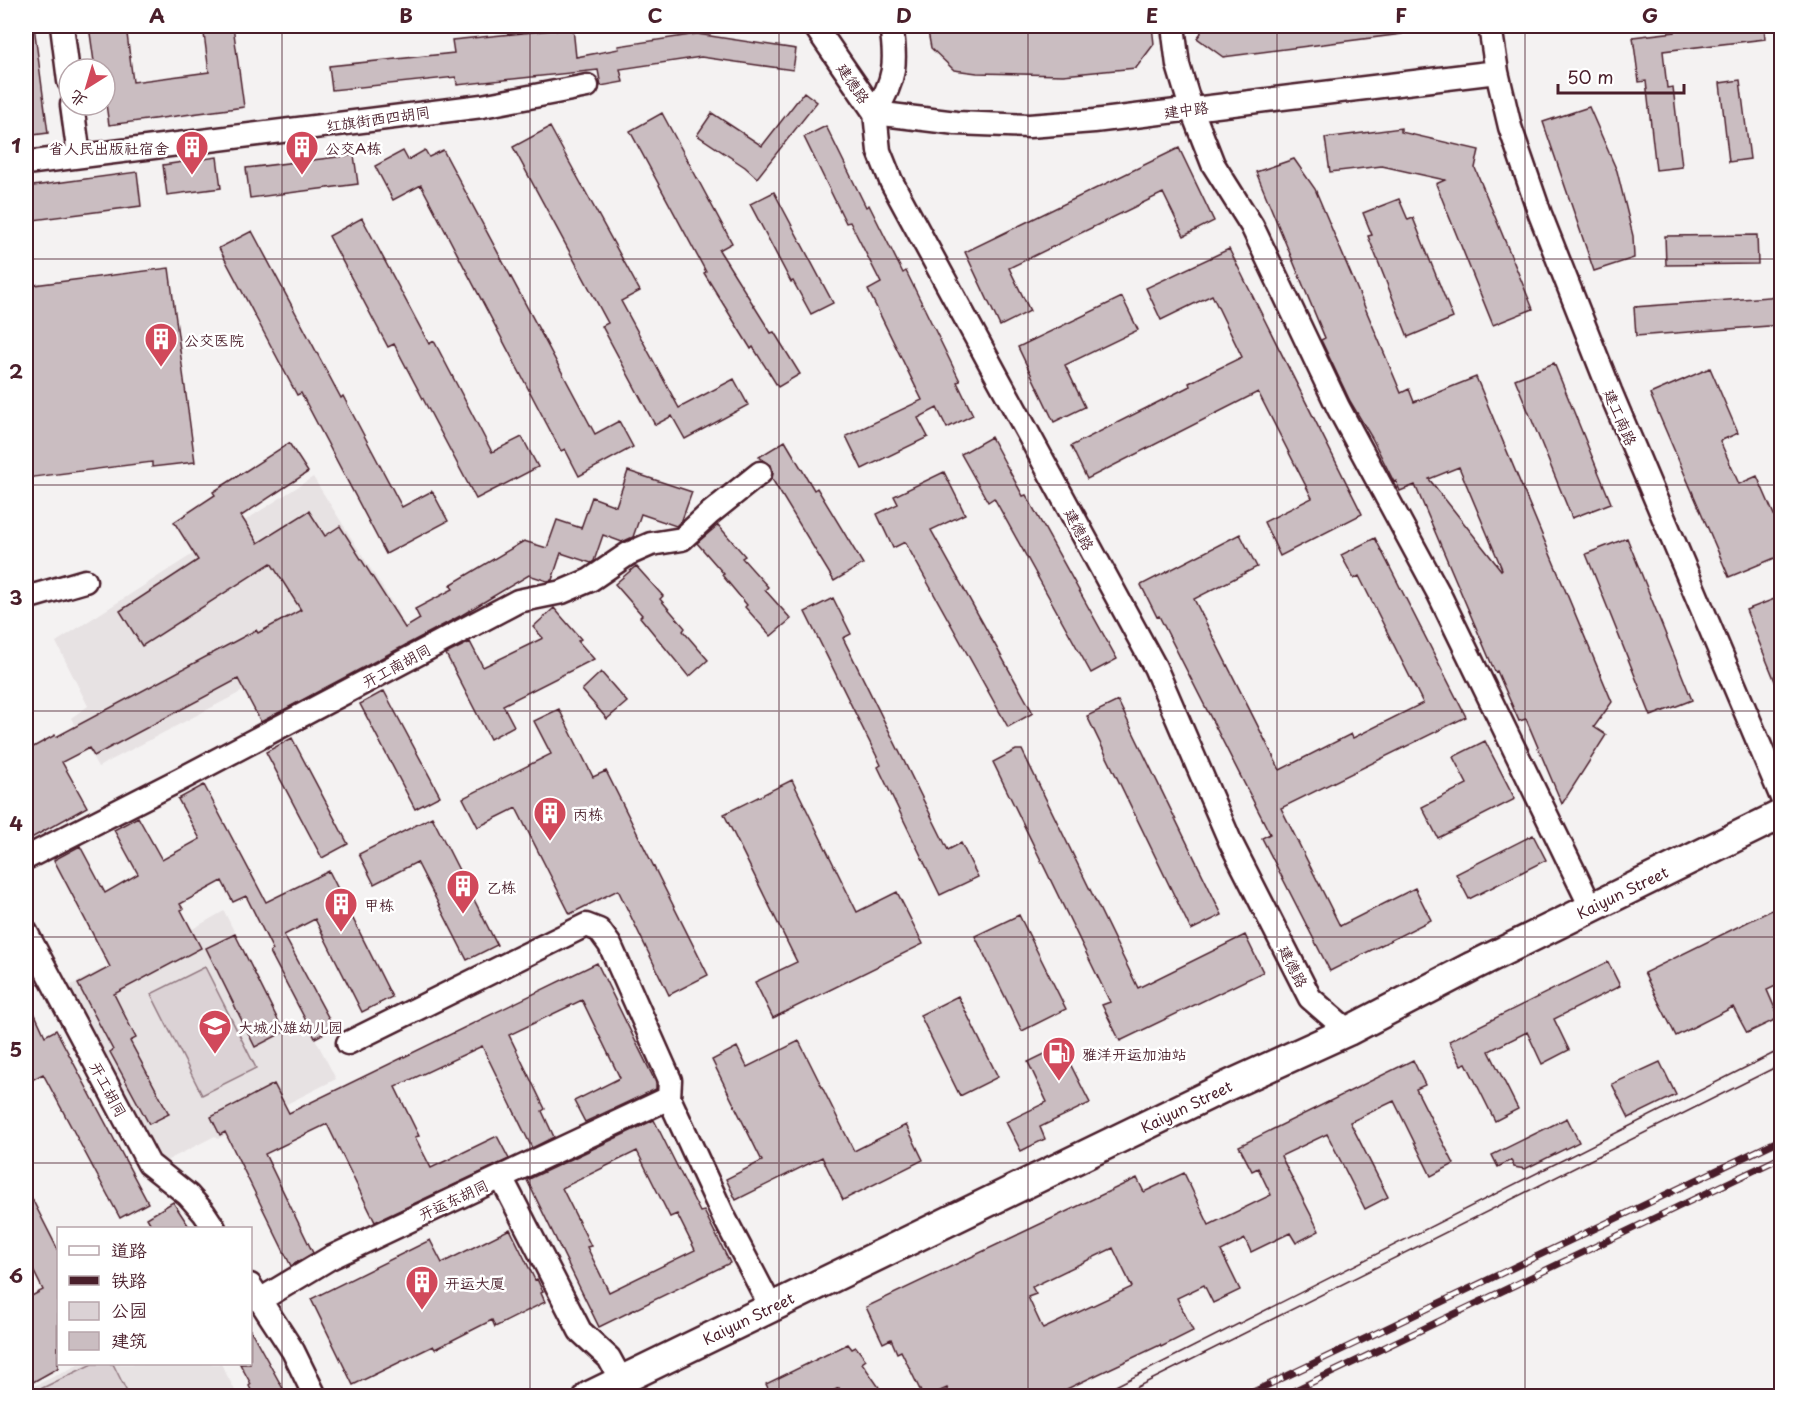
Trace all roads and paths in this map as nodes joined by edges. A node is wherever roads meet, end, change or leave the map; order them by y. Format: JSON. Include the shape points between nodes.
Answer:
{"nodes":[{"id":1,"x":62,"y":26,"type":"edge"},
{"id":2,"x":815,"y":26,"type":"edge"},
{"id":3,"x":891,"y":26,"type":"edge"},
{"id":4,"x":1173,"y":26,"type":"edge"},
{"id":5,"x":1490,"y":26,"type":"edge"},
{"id":6,"x":66,"y":57,"type":"edge"},
{"id":7,"x":1497,"y":72,"type":"junction"},
{"id":8,"x":587,"y":86,"type":"dead end"},
{"id":9,"x":1191,"y":108,"type":"junction"},
{"id":10,"x":875,"y":113,"type":"junction"},
{"id":11,"x":74,"y":117,"type":"edge"},
{"id":12,"x":79,"y":156,"type":"junction"},
{"id":13,"x":26,"y":163,"type":"edge"},
{"id":14,"x":760,"y":473,"type":"dead end"},
{"id":15,"x":85,"y":581,"type":"dead end"},
{"id":16,"x":26,"y":598,"type":"edge"},
{"id":17,"x":1782,"y":798,"type":"edge"},
{"id":18,"x":1782,"y":814,"type":"edge"},
{"id":19,"x":26,"y":858,"type":"edge"},
{"id":20,"x":1591,"y":907,"type":"junction"},
{"id":21,"x":26,"y":932,"type":"edge"},
{"id":22,"x":1348,"y":1031,"type":"junction"},
{"id":23,"x":348,"y":1043,"type":"dead end"},
{"id":24,"x":669,"y":1098,"type":"junction"},
{"id":25,"x":501,"y":1177,"type":"junction"},
{"id":26,"x":213,"y":1227,"type":"edge"},
{"id":27,"x":255,"y":1293,"type":"edge"},
{"id":28,"x":771,"y":1307,"type":"junction"},
{"id":29,"x":621,"y":1380,"type":"junction"},
{"id":30,"x":315,"y":1396,"type":"edge"},
{"id":31,"x":589,"y":1396,"type":"edge"}],
"edges":[{"from":1,"to":6,"type":"street"},
{"from":2,"to":10,"type":"street","name":"建德路"},
{"from":3,"to":10,"type":"street","via":[[894,69],[889,90]]},
{"from":4,"to":9,"type":"street","via":[[1178,65]]},
{"from":5,"to":7,"type":"street","name":"建工南路"},
{"from":7,"to":9,"type":"street","name":"建中路"},
{"from":7,"to":17,"type":"street","name":"建工南路","via":[[1510,127],[1540,214]]},
{"from":8,"to":12,"type":"street","name":"红旗街西四胡同","via":[[482,106]]},
{"from":9,"to":10,"type":"street","name":"建中路","via":[[1029,126],[956,123]]},
{"from":9,"to":20,"type":"street","via":[[1213,164],[1252,226],[1338,407],[1439,594]]},
{"from":10,"to":22,"type":"street","name":"建德路","via":[[879,151],[891,181],[1155,667],[1230,841],[1310,998]]},
{"from":11,"to":12,"type":"street"},
{"from":12,"to":13,"type":"street","name":"红旗街西四胡同"},
{"from":14,"to":19,"type":"street","name":"开工南胡同","via":[[682,539],[651,544],[628,554],[590,580],[562,592],[518,601]]},
{"from":15,"to":16,"type":"street"},
{"from":18,"to":20,"type":"main road","name":"Kaiyun Street"},
{"from":20,"to":22,"type":"main road","name":"Kaiyun Street"},
{"from":21,"to":26,"type":"street","name":"开工胡同","via":[[150,1164],[188,1195]]},
{"from":22,"to":28,"type":"main road","name":"Kaiyun Street"},
{"from":23,"to":24,"type":"street","via":[[586,925],[599,930],[610,945],[670,1080]]},
{"from":24,"to":25,"type":"street"},
{"from":24,"to":28,"type":"street"},
{"from":25,"to":27,"type":"street","name":"开运东胡同"},
{"from":25,"to":29,"type":"street","name":"开运东胡同","via":[[580,1331],[609,1358]]},
{"from":27,"to":30,"type":"street"},
{"from":28,"to":29,"type":"main road","name":"Kaiyun Street"},
{"from":29,"to":31,"type":"main road","name":"Kaiyun Street"}]}
